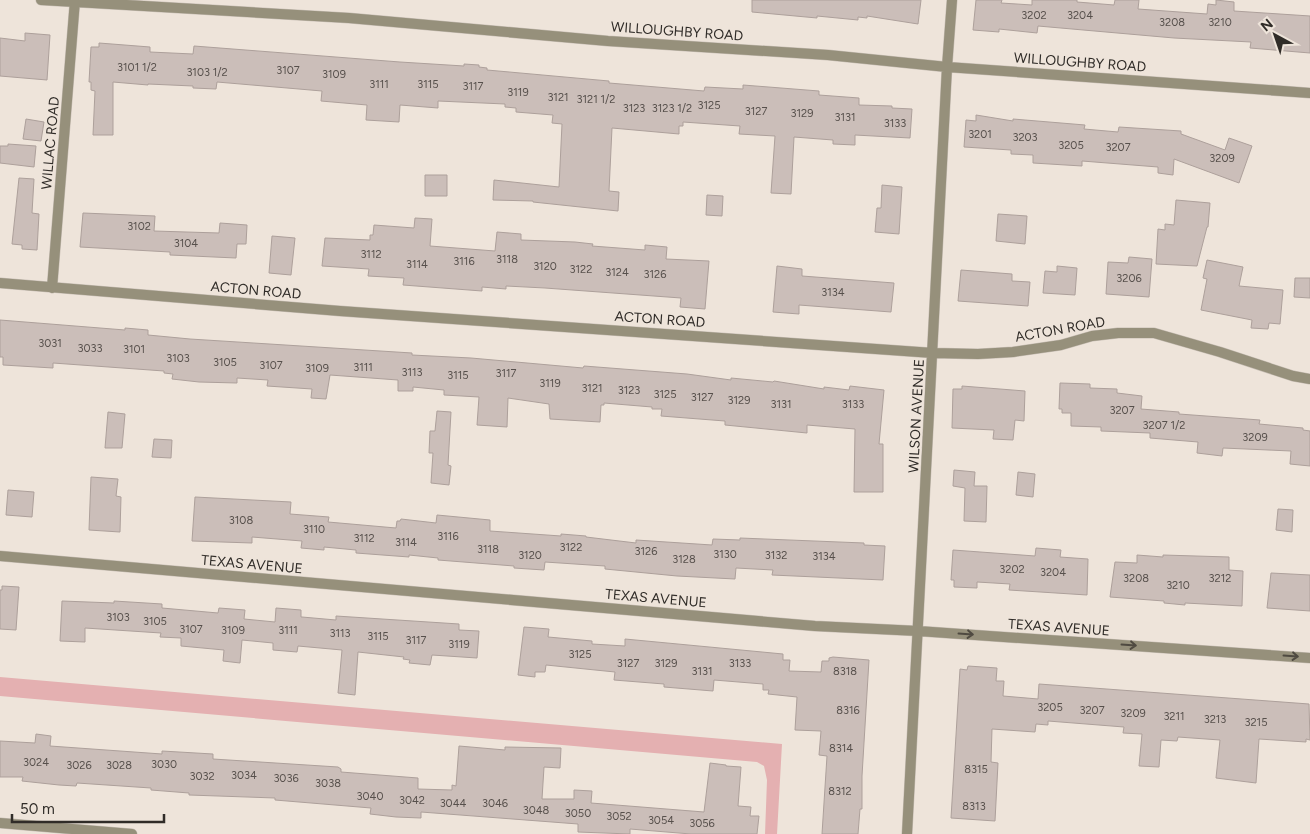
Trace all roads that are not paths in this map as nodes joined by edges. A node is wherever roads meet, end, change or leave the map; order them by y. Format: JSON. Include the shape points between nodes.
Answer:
{"nodes":[{"id":1,"x":41,"y":0,"type":"edge"},
{"id":2,"x":952,"y":0,"type":"edge"},
{"id":3,"x":75,"y":1,"type":"edge"},
{"id":4,"x":947,"y":67,"type":"junction"},
{"id":5,"x":1310,"y":93,"type":"edge"},
{"id":6,"x":0,"y":283,"type":"edge"},
{"id":7,"x":52,"y":288,"type":"junction"},
{"id":8,"x":933,"y":353,"type":"junction"},
{"id":9,"x":1310,"y":379,"type":"edge"},
{"id":10,"x":0,"y":556,"type":"edge"},
{"id":11,"x":918,"y":631,"type":"junction"},
{"id":12,"x":1310,"y":658,"type":"edge"},
{"id":13,"x":0,"y":823,"type":"edge"},
{"id":14,"x":132,"y":834,"type":"edge"},
{"id":15,"x":907,"y":834,"type":"edge"}],
"edges":[{"from":1,"to":3,"type":"street","name":"WILLOUGHBY ROAD"},
{"from":2,"to":4,"type":"street","name":"WILSON AVENUE"},
{"from":3,"to":4,"type":"street","name":"WILLOUGHBY ROAD","via":[[349,18]]},
{"from":3,"to":7,"type":"street","name":"WILLAC ROAD"},
{"from":4,"to":5,"type":"street","name":"WILLOUGHBY ROAD"},
{"from":4,"to":8,"type":"street","name":"WILSON AVENUE"},
{"from":6,"to":7,"type":"street","name":"ACTON ROAD"},
{"from":7,"to":8,"type":"street","name":"ACTON ROAD"},
{"from":8,"to":9,"type":"street","name":"ACTON ROAD","via":[[1013,352],[1061,345],[1092,336],[1154,333]]},
{"from":8,"to":11,"type":"street","name":"WILSON AVENUE"},
{"from":10,"to":11,"type":"street","name":"TEXAS AVENUE","via":[[815,626]]},
{"from":11,"to":12,"type":"street","name":"TEXAS AVENUE","one_way":true},
{"from":11,"to":15,"type":"street","name":"WILSON AVENUE"},
{"from":13,"to":14,"type":"street"}]}
